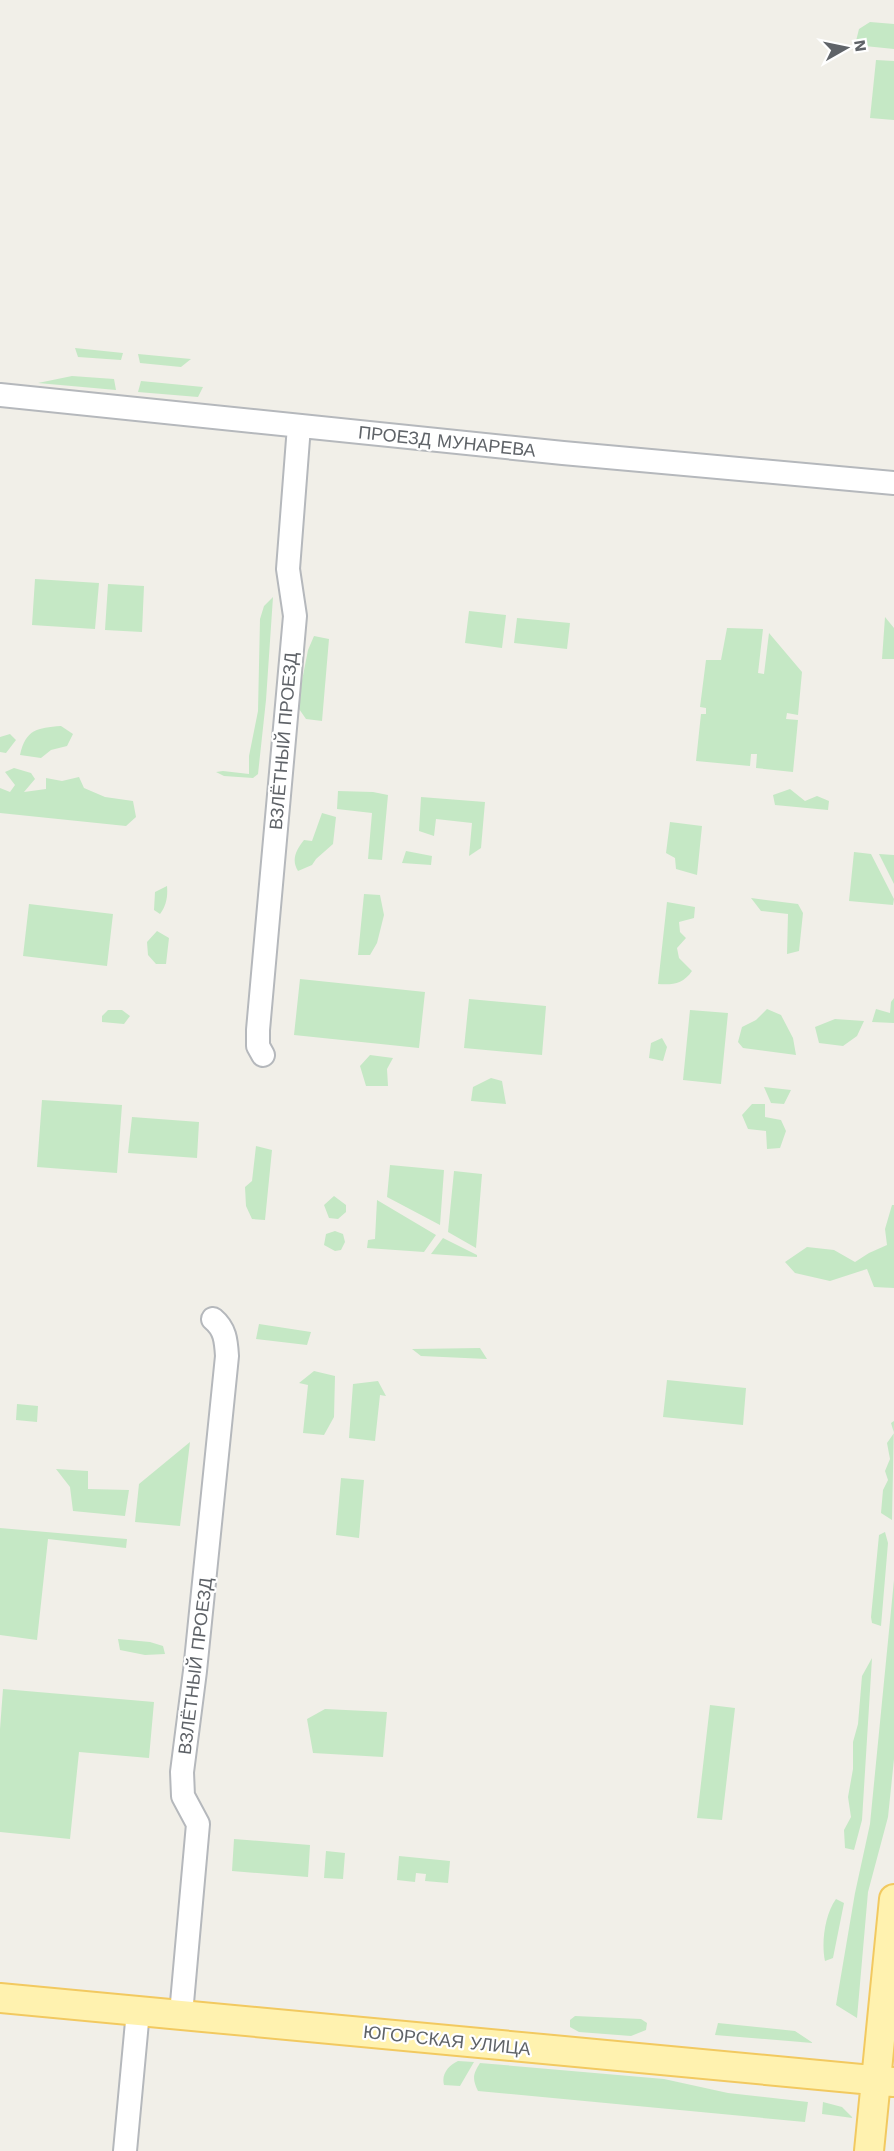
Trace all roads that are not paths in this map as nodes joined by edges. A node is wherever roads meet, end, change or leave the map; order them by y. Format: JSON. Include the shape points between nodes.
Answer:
{"nodes":[{"id":1,"x":0,"y":395,"type":"edge"},
{"id":2,"x":299,"y":426,"type":"junction"},
{"id":3,"x":894,"y":483,"type":"edge"},
{"id":4,"x":263,"y":1055,"type":"dead end"},
{"id":5,"x":213,"y":1319,"type":"dead end"},
{"id":6,"x":894,"y":1899,"type":"edge"},
{"id":7,"x":0,"y":1998,"type":"edge"},
{"id":8,"x":138,"y":2011,"type":"junction"},
{"id":9,"x":181,"y":2014,"type":"junction"},
{"id":10,"x":885,"y":2081,"type":"edge"},
{"id":11,"x":126,"y":2151,"type":"edge"},
{"id":12,"x":869,"y":2151,"type":"edge"}],
"edges":[{"from":1,"to":2,"type":"street","name":"ПРОЕЗД МУНАРЕВА"},
{"from":2,"to":3,"type":"street","name":"ПРОЕЗД МУНАРЕВА"},
{"from":2,"to":4,"type":"street","name":"ВЗЛЁТНЫЙ ПРОЕЗД","via":[[288,569],[295,616],[258,1030],[258,1046]]},
{"from":5,"to":9,"type":"street","name":"ВЗЛЁТНЫЙ ПРОЕЗД","via":[[224,1332],[227,1356],[182,1772],[183,1796],[198,1824]]},
{"from":6,"to":10,"type":"main road"},
{"from":7,"to":8,"type":"main road","name":"ЮГОРСКАЯ УЛИЦА"},
{"from":8,"to":9,"type":"main road","name":"ЮГОРСКАЯ УЛИЦА"},
{"from":8,"to":11,"type":"street"},
{"from":9,"to":10,"type":"main road","name":"ЮГОРСКАЯ УЛИЦА"},
{"from":10,"to":12,"type":"main road"}]}
